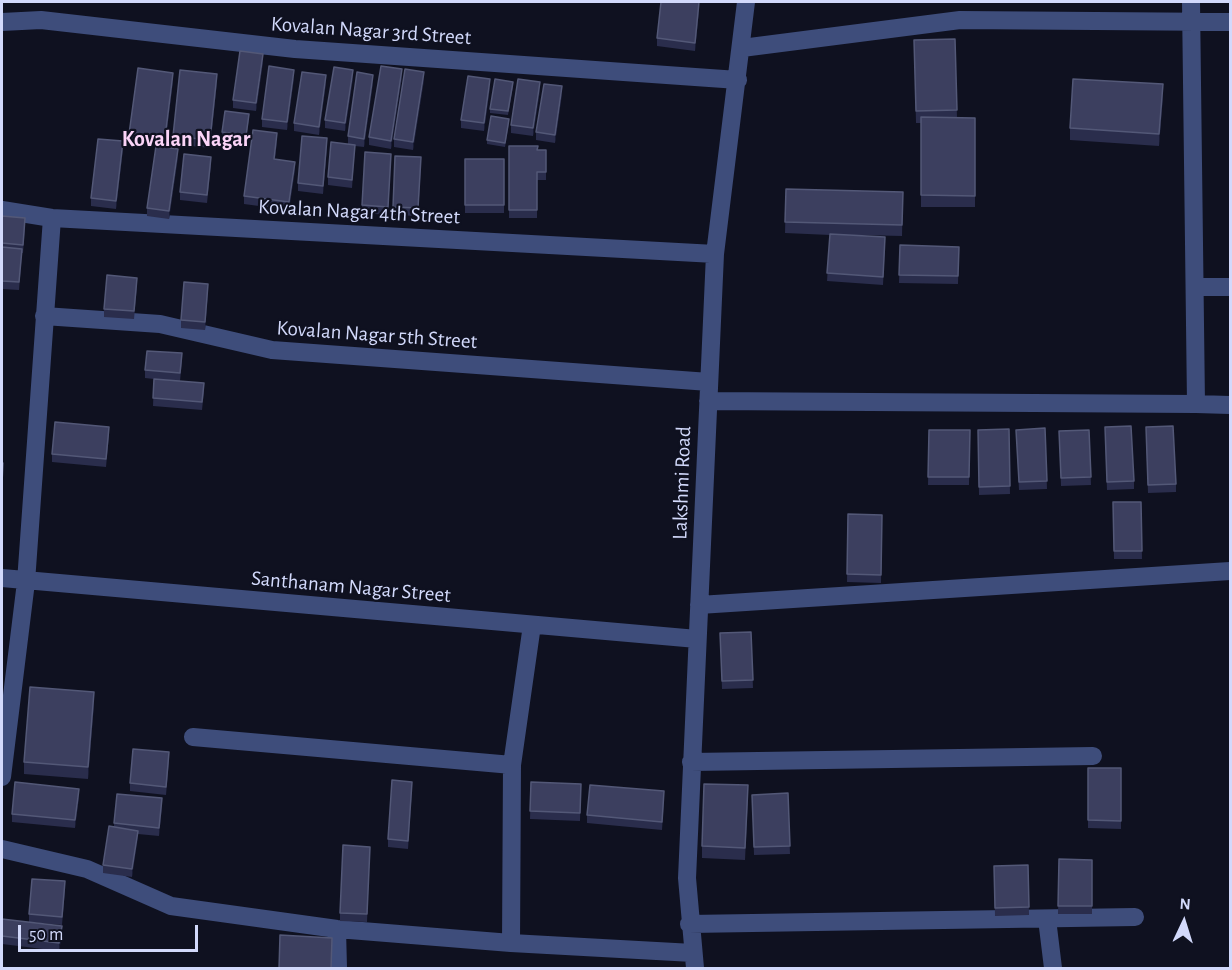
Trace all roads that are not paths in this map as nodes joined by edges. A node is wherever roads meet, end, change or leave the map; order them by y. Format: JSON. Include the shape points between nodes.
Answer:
{"nodes":[{"id":1,"x":746,"y":2,"type":"edge"},
{"id":2,"x":1191,"y":2,"type":"edge"},
{"id":3,"x":1193,"y":21,"type":"junction"},
{"id":4,"x":2,"y":22,"type":"edge"},
{"id":5,"x":1230,"y":22,"type":"edge"},
{"id":6,"x":742,"y":48,"type":"junction"},
{"id":7,"x":738,"y":80,"type":"junction"},
{"id":8,"x":2,"y":210,"type":"edge"},
{"id":9,"x":52,"y":218,"type":"junction"},
{"id":10,"x":715,"y":254,"type":"junction"},
{"id":11,"x":1195,"y":287,"type":"junction"},
{"id":12,"x":1230,"y":287,"type":"edge"},
{"id":13,"x":44,"y":316,"type":"junction"},
{"id":14,"x":709,"y":382,"type":"junction"},
{"id":15,"x":708,"y":401,"type":"junction"},
{"id":16,"x":1196,"y":404,"type":"junction"},
{"id":17,"x":1230,"y":405,"type":"edge"},
{"id":18,"x":1230,"y":571,"type":"edge"},
{"id":19,"x":2,"y":578,"type":"edge"},
{"id":20,"x":27,"y":582,"type":"junction"},
{"id":21,"x":699,"y":605,"type":"junction"},
{"id":22,"x":532,"y":625,"type":"junction"},
{"id":23,"x":697,"y":639,"type":"junction"},
{"id":24,"x":193,"y":737,"type":"dead end"},
{"id":25,"x":3,"y":749,"type":"edge"},
{"id":26,"x":1093,"y":756,"type":"dead end"},
{"id":27,"x":692,"y":762,"type":"junction"},
{"id":28,"x":512,"y":765,"type":"junction"},
{"id":29,"x":2,"y":777,"type":"edge"},
{"id":30,"x":2,"y":849,"type":"edge"},
{"id":31,"x":1135,"y":917,"type":"dead end"},
{"id":32,"x":1047,"y":919,"type":"junction"},
{"id":33,"x":689,"y":924,"type":"junction"},
{"id":34,"x":337,"y":929,"type":"junction"},
{"id":35,"x":510,"y":943,"type":"junction"},
{"id":36,"x":694,"y":961,"type":"edge"},
{"id":37,"x":338,"y":969,"type":"edge"},
{"id":38,"x":1053,"y":969,"type":"edge"}],
"edges":[{"from":1,"to":6,"type":"street","name":"Lakshmi Road"},
{"from":2,"to":3,"type":"street"},
{"from":3,"to":5,"type":"street"},
{"from":3,"to":6,"type":"street","via":[[960,20]]},
{"from":3,"to":11,"type":"street"},
{"from":4,"to":7,"type":"street","name":"Kovalan Nagar 3rd Street","via":[[41,20],[295,49]]},
{"from":6,"to":7,"type":"street","name":"Lakshmi Road"},
{"from":7,"to":10,"type":"street","name":"Lakshmi Road"},
{"from":8,"to":9,"type":"street","name":"Kovalan Nagar 4th Street"},
{"from":9,"to":10,"type":"street","name":"Kovalan Nagar 4th Street"},
{"from":9,"to":13,"type":"street"},
{"from":10,"to":14,"type":"street","name":"Lakshmi Road"},
{"from":11,"to":12,"type":"street"},
{"from":11,"to":16,"type":"street"},
{"from":13,"to":14,"type":"street","name":"Kovalan Nagar 5th Street","via":[[160,324],[272,350]]},
{"from":13,"to":20,"type":"street"},
{"from":14,"to":15,"type":"street","name":"Lakshmi Road"},
{"from":15,"to":16,"type":"street"},
{"from":15,"to":21,"type":"street","name":"Lakshmi Road"},
{"from":16,"to":17,"type":"street"},
{"from":18,"to":21,"type":"street"},
{"from":19,"to":20,"type":"street","name":"Santhanam Nagar Street"},
{"from":20,"to":22,"type":"street","name":"Santhanam Nagar Street"},
{"from":20,"to":25,"type":"street"},
{"from":21,"to":23,"type":"street","name":"Lakshmi Road"},
{"from":22,"to":23,"type":"street","name":"Santhanam Nagar Street"},
{"from":22,"to":28,"type":"street"},
{"from":23,"to":27,"type":"street","name":"Lakshmi Road"},
{"from":24,"to":28,"type":"street"},
{"from":25,"to":29,"type":"street"},
{"from":26,"to":27,"type":"street"},
{"from":27,"to":33,"type":"street","name":"Lakshmi Road"},
{"from":28,"to":35,"type":"street"},
{"from":30,"to":34,"type":"street","via":[[87,869],[171,906]]},
{"from":31,"to":32,"type":"street"},
{"from":32,"to":33,"type":"street"},
{"from":32,"to":38,"type":"street"},
{"from":33,"to":36,"type":"street","name":"Lakshmi Road"},
{"from":34,"to":35,"type":"street"},
{"from":34,"to":37,"type":"street"},
{"from":35,"to":36,"type":"street"}]}
